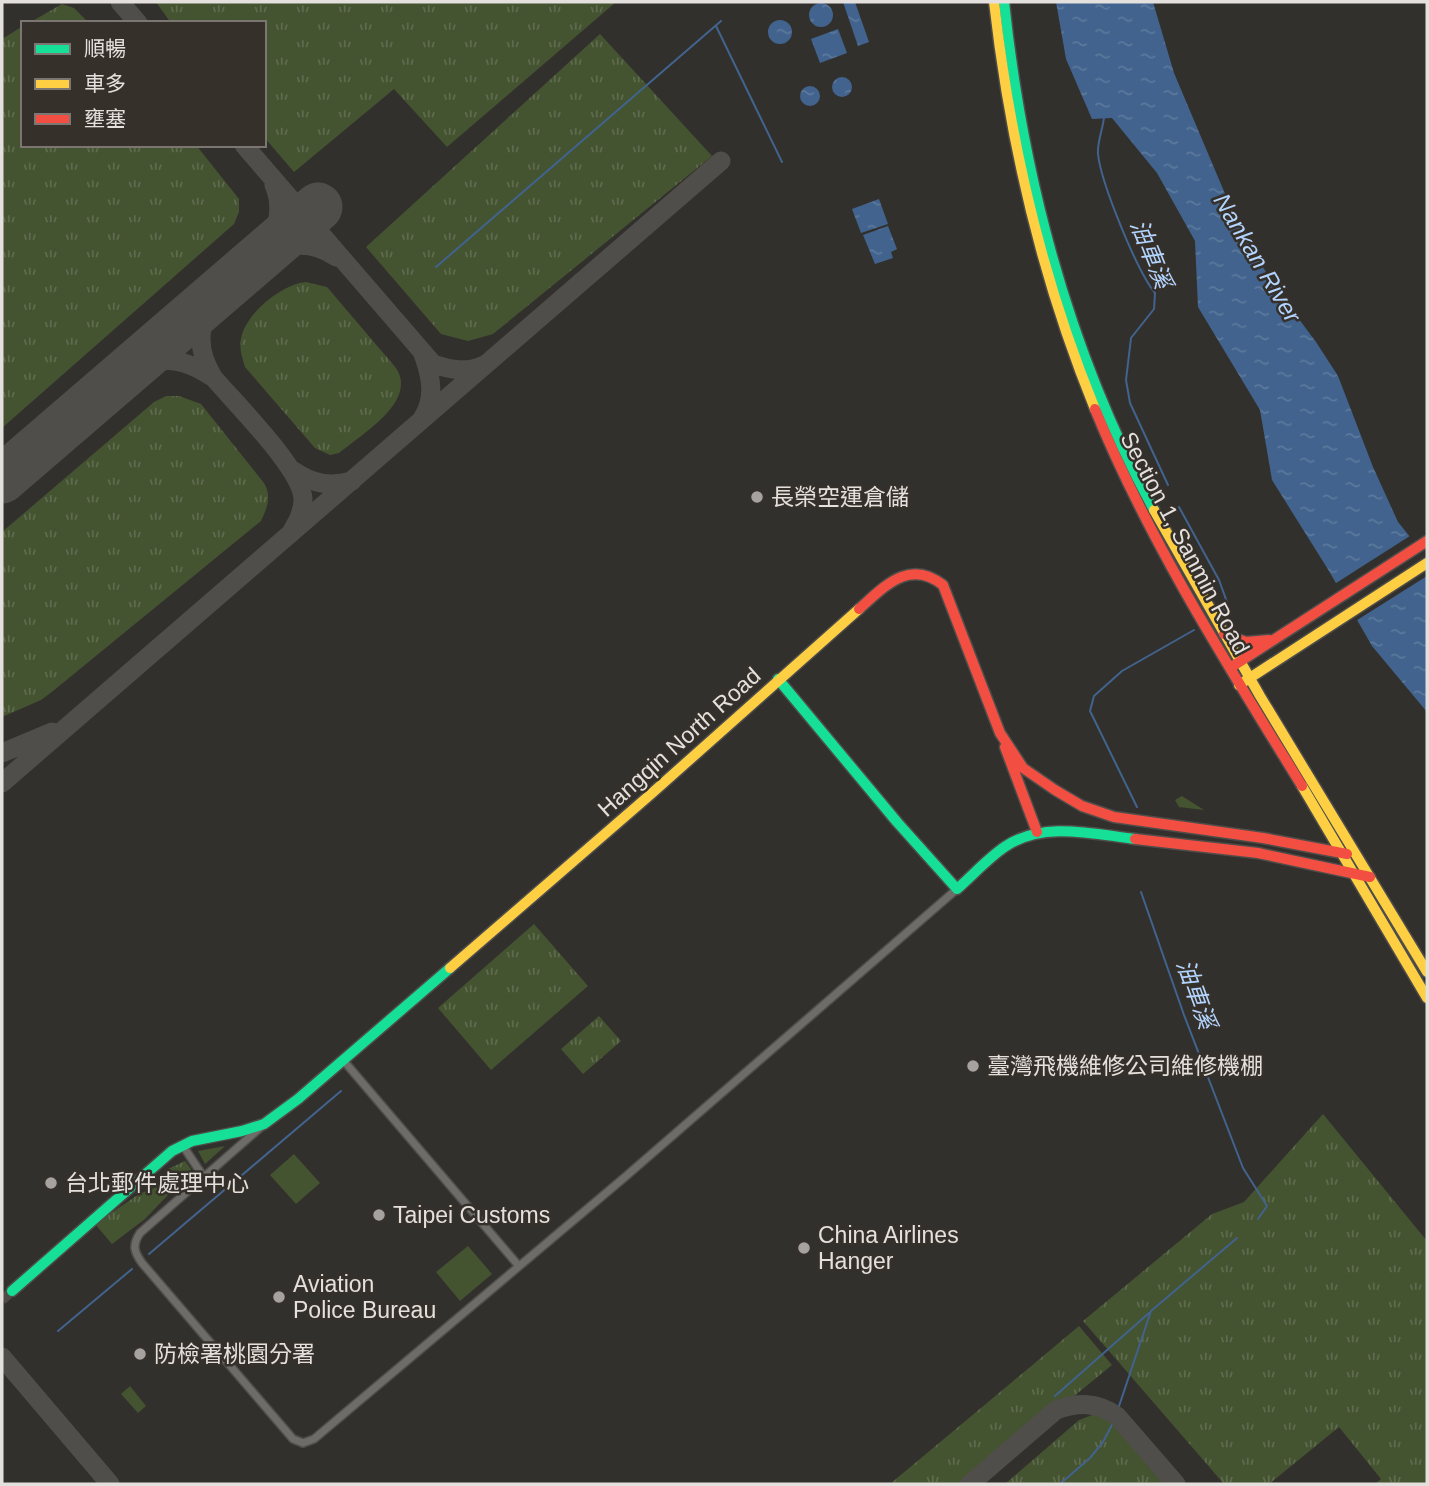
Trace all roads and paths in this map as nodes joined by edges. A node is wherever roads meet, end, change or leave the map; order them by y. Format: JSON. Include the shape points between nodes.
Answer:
{"nodes":[{"id":1,"x":994,"y":2,"type":"edge"},
{"id":2,"x":1004,"y":2,"type":"edge"},
{"id":3,"x":1427,"y":541,"type":"edge"},
{"id":4,"x":1427,"y":563,"type":"edge"},
{"id":5,"x":1224,"y":634,"type":"junction"},
{"id":6,"x":1279,"y":636,"type":"junction"},
{"id":7,"x":1240,"y":662,"type":"junction"},
{"id":8,"x":1229,"y":668,"type":"junction"},
{"id":9,"x":778,"y":679,"type":"junction"},
{"id":10,"x":1250,"y":679,"type":"junction"},
{"id":11,"x":1240,"y":685,"type":"junction"},
{"id":12,"x":1000,"y":733,"type":"junction"},
{"id":13,"x":1037,"y":832,"type":"junction"},
{"id":14,"x":1341,"y":852,"type":"junction"},
{"id":15,"x":1356,"y":855,"type":"junction"},
{"id":16,"x":1354,"y":874,"type":"junction"},
{"id":17,"x":1370,"y":877,"type":"junction"},
{"id":18,"x":957,"y":889,"type":"junction"},
{"id":19,"x":1427,"y":972,"type":"edge"},
{"id":20,"x":1427,"y":998,"type":"edge"},
{"id":21,"x":342,"y":1060,"type":"junction"},
{"id":22,"x":264,"y":1124,"type":"junction"},
{"id":23,"x":183,"y":1146,"type":"junction"},
{"id":24,"x":203,"y":1176,"type":"junction"},
{"id":25,"x":518,"y":1265,"type":"junction"},
{"id":26,"x":12,"y":1291,"type":"tunnel mouth"}],
"edges":[{"from":1,"to":8,"type":"street","name":"Section 1, Sanmin Road","via":[[1010,125],[1059,315],[1142,512]]},
{"from":2,"to":5,"type":"street","name":"Section 1, Sanmin Road","via":[[1037,199],[1096,390],[1151,506]]},
{"from":3,"to":6,"type":"street"},
{"from":4,"to":10,"type":"street"},
{"from":5,"to":6,"type":"street","via":[[1250,643]]},
{"from":5,"to":7,"type":"street","name":"Section 1, Sanmin Road"},
{"from":6,"to":7,"type":"street"},
{"from":7,"to":8,"type":"street"},
{"from":7,"to":10,"type":"street","name":"Section 1, Sanmin Road"},
{"from":8,"to":11,"type":"street","name":"Section 1, Sanmin Road"},
{"from":9,"to":12,"type":"street","name":"Hangqin North Road","via":[[892,580],[924,574],[935,577],[949,597]]},
{"from":9,"to":18,"type":"street"},
{"from":9,"to":21,"type":"street","name":"Hangqin North Road"},
{"from":10,"to":11,"type":"street"},
{"from":10,"to":15,"type":"street","name":"Section 1, Sanmin Road"},
{"from":11,"to":14,"type":"street","name":"Section 1, Sanmin Road"},
{"from":12,"to":13,"type":"street"},
{"from":12,"to":14,"type":"street","name":"Hangqin North Road","via":[[1023,768],[1082,806],[1114,817]]},
{"from":13,"to":16,"type":"street","via":[[1070,831],[1258,853]]},
{"from":13,"to":18,"type":"street","via":[[1007,845]]},
{"from":14,"to":15,"type":"street","name":"Hangqin North Road"},
{"from":14,"to":16,"type":"street","name":"Section 1, Sanmin Road"},
{"from":15,"to":17,"type":"street","name":"Section 1, Sanmin Road"},
{"from":16,"to":17,"type":"street"},
{"from":16,"to":20,"type":"street","name":"Section 1, Sanmin Road"},
{"from":17,"to":19,"type":"street","name":"Section 1, Sanmin Road"},
{"from":18,"to":25,"type":"street"},
{"from":21,"to":22,"type":"street","name":"Hangqin North Road"},
{"from":21,"to":25,"type":"street"},
{"from":22,"to":23,"type":"street","name":"Hangqin North Road"},
{"from":22,"to":24,"type":"street"},
{"from":23,"to":24,"type":"street"},
{"from":23,"to":26,"type":"street","name":"Hangqin North Road","via":[[155,1165]]},
{"from":24,"to":25,"type":"street","via":[[140,1233],[135,1252],[293,1439],[303,1443],[314,1439]]}]}
